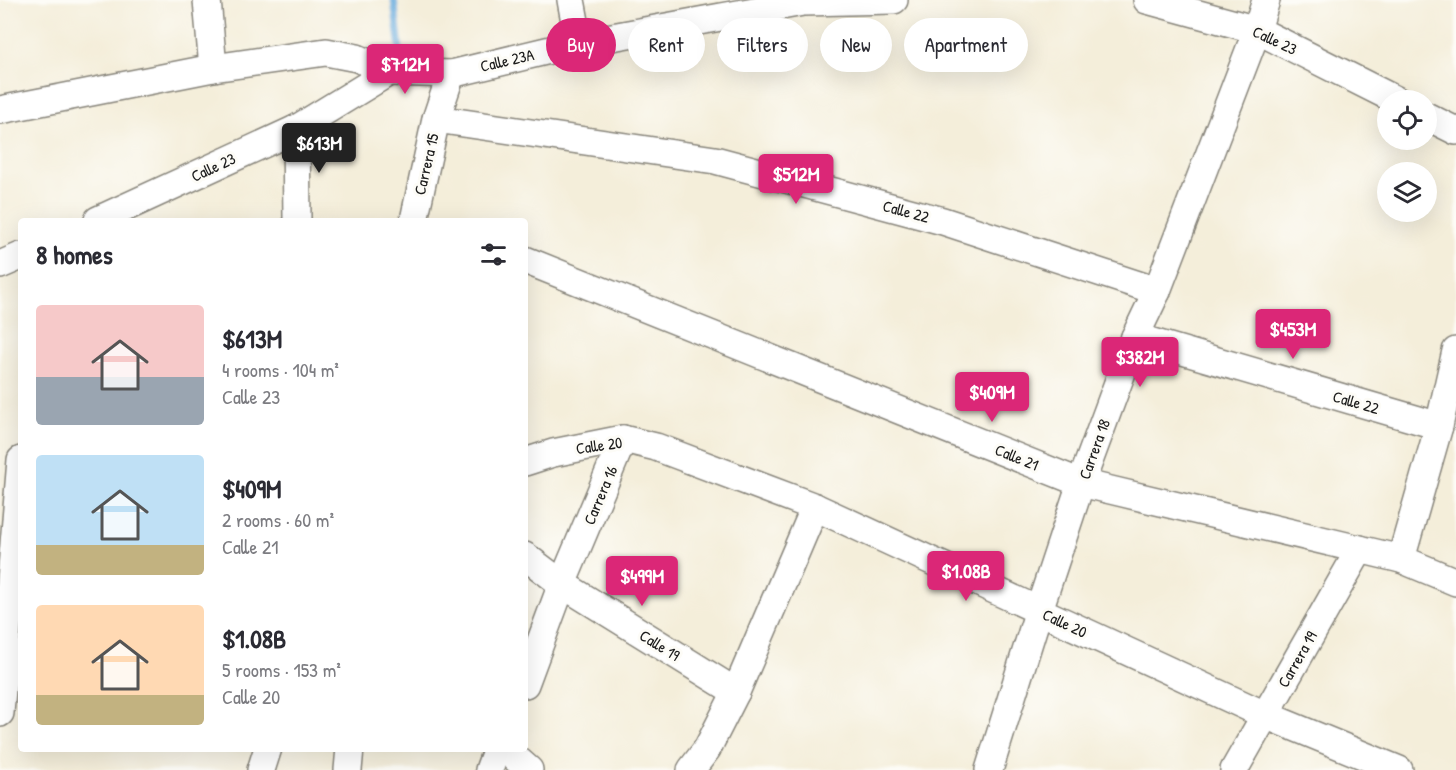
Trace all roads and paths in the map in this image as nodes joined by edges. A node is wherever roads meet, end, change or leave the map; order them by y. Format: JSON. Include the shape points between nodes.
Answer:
{"nodes":[{"id":1,"x":207,"y":0,"type":"edge"},
{"id":2,"x":571,"y":0,"type":"edge"},
{"id":3,"x":894,"y":0,"type":"edge"},
{"id":4,"x":1147,"y":0,"type":"edge"},
{"id":5,"x":1266,"y":0,"type":"edge"},
{"id":6,"x":803,"y":1,"type":"edge"},
{"id":7,"x":574,"y":18,"type":"edge"},
{"id":8,"x":1257,"y":30,"type":"junction"},
{"id":9,"x":616,"y":36,"type":"edge"},
{"id":10,"x":546,"y":51,"type":"edge"},
{"id":11,"x":213,"y":68,"type":"junction"},
{"id":12,"x":389,"y":72,"type":"junction"},
{"id":13,"x":451,"y":74,"type":"junction"},
{"id":14,"x":1377,"y":90,"type":"edge"},
{"id":15,"x":0,"y":110,"type":"edge"},
{"id":16,"x":436,"y":119,"type":"junction"},
{"id":17,"x":1437,"y":122,"type":"edge"},
{"id":18,"x":296,"y":129,"type":"junction"},
{"id":19,"x":1456,"y":131,"type":"edge"},
{"id":20,"x":102,"y":218,"type":"edge"},
{"id":21,"x":297,"y":218,"type":"edge"},
{"id":22,"x":418,"y":218,"type":"edge"},
{"id":23,"x":528,"y":261,"type":"edge"},
{"id":24,"x":1157,"y":291,"type":"junction"},
{"id":25,"x":1135,"y":337,"type":"junction"},
{"id":26,"x":1456,"y":351,"type":"edge"},
{"id":27,"x":1439,"y":426,"type":"junction"},
{"id":28,"x":623,"y":439,"type":"junction"},
{"id":29,"x":528,"y":461,"type":"edge"},
{"id":30,"x":18,"y":483,"type":"edge"},
{"id":31,"x":1081,"y":483,"type":"junction"},
{"id":32,"x":816,"y":507,"type":"junction"},
{"id":33,"x":12,"y":528,"type":"edge"},
{"id":34,"x":1360,"y":549,"type":"junction"},
{"id":35,"x":528,"y":558,"type":"edge"},
{"id":36,"x":1401,"y":559,"type":"junction"},
{"id":37,"x":1456,"y":582,"type":"edge"},
{"id":38,"x":562,"y":584,"type":"junction"},
{"id":39,"x":1038,"y":610,"type":"junction"},
{"id":40,"x":528,"y":676,"type":"edge"},
{"id":41,"x":736,"y":692,"type":"junction"},
{"id":42,"x":0,"y":713,"type":"edge"},
{"id":43,"x":1264,"y":715,"type":"junction"},
{"id":44,"x":267,"y":752,"type":"edge"},
{"id":45,"x":350,"y":752,"type":"edge"},
{"id":46,"x":496,"y":752,"type":"edge"},
{"id":47,"x":509,"y":752,"type":"edge"},
{"id":48,"x":261,"y":770,"type":"edge"},
{"id":49,"x":348,"y":770,"type":"edge"},
{"id":50,"x":489,"y":770,"type":"edge"},
{"id":51,"x":529,"y":770,"type":"edge"},
{"id":52,"x":691,"y":770,"type":"edge"},
{"id":53,"x":989,"y":770,"type":"edge"},
{"id":54,"x":1234,"y":770,"type":"edge"},
{"id":55,"x":1399,"y":770,"type":"edge"}],
"edges":[{"from":1,"to":11,"type":"street"},
{"from":2,"to":7,"type":"street"},
{"from":3,"to":6,"type":"street"},
{"from":4,"to":8,"type":"street","name":"Calle 23"},
{"from":5,"to":8,"type":"street","name":"Carrera 18"},
{"from":6,"to":9,"type":"street","name":"Calle 23A"},
{"from":8,"to":14,"type":"street","name":"Calle 23"},
{"from":8,"to":24,"type":"street","name":"Carrera 18"},
{"from":10,"to":13,"type":"street","name":"Calle 23A"},
{"from":11,"to":12,"type":"street","name":"Calle 23A","via":[[326,52],[357,58]]},
{"from":11,"to":15,"type":"street","name":"Calle 23A"},
{"from":12,"to":13,"type":"street","name":"Calle 23A"},
{"from":12,"to":18,"type":"street","name":"Calle 23"},
{"from":13,"to":16,"type":"street","name":"Carrera 15"},
{"from":16,"to":22,"type":"street","name":"Carrera 15"},
{"from":16,"to":24,"type":"street","name":"Calle 22","via":[[715,160],[943,221]]},
{"from":17,"to":19,"type":"street"},
{"from":18,"to":20,"type":"street","name":"Calle 23"},
{"from":18,"to":21,"type":"street"},
{"from":23,"to":31,"type":"street","name":"Calle 21"},
{"from":24,"to":25,"type":"street","name":"Carrera 18"},
{"from":25,"to":27,"type":"street","name":"Calle 22"},
{"from":25,"to":31,"type":"street","name":"Carrera 18"},
{"from":26,"to":27,"type":"street"},
{"from":27,"to":36,"type":"street"},
{"from":28,"to":29,"type":"street","name":"Calle 20"},
{"from":28,"to":32,"type":"street","name":"Calle 20","via":[[656,447]]},
{"from":28,"to":38,"type":"street","name":"Carrera 16"},
{"from":30,"to":33,"type":"street"},
{"from":31,"to":34,"type":"street","name":"Calle 21"},
{"from":31,"to":39,"type":"street","name":"Carrera 18"},
{"from":32,"to":39,"type":"street","name":"Calle 20"},
{"from":32,"to":41,"type":"street"},
{"from":33,"to":42,"type":"street"},
{"from":34,"to":36,"type":"street","name":"Calle 21"},
{"from":34,"to":43,"type":"street","name":"Carrera 19"},
{"from":35,"to":38,"type":"street","name":"Calle 19"},
{"from":36,"to":37,"type":"street","name":"Calle 21"},
{"from":38,"to":40,"type":"street","name":"Carrera 16"},
{"from":38,"to":41,"type":"street","name":"Calle 19"},
{"from":39,"to":43,"type":"street","name":"Calle 20"},
{"from":39,"to":53,"type":"street","name":"Carrera 18"},
{"from":41,"to":52,"type":"street","via":[[707,749]]},
{"from":43,"to":54,"type":"street","name":"Carrera 19"},
{"from":43,"to":55,"type":"street","name":"Calle 20"},
{"from":44,"to":48,"type":"street"},
{"from":45,"to":49,"type":"street"},
{"from":46,"to":50,"type":"street"},
{"from":47,"to":51,"type":"street"}]}
